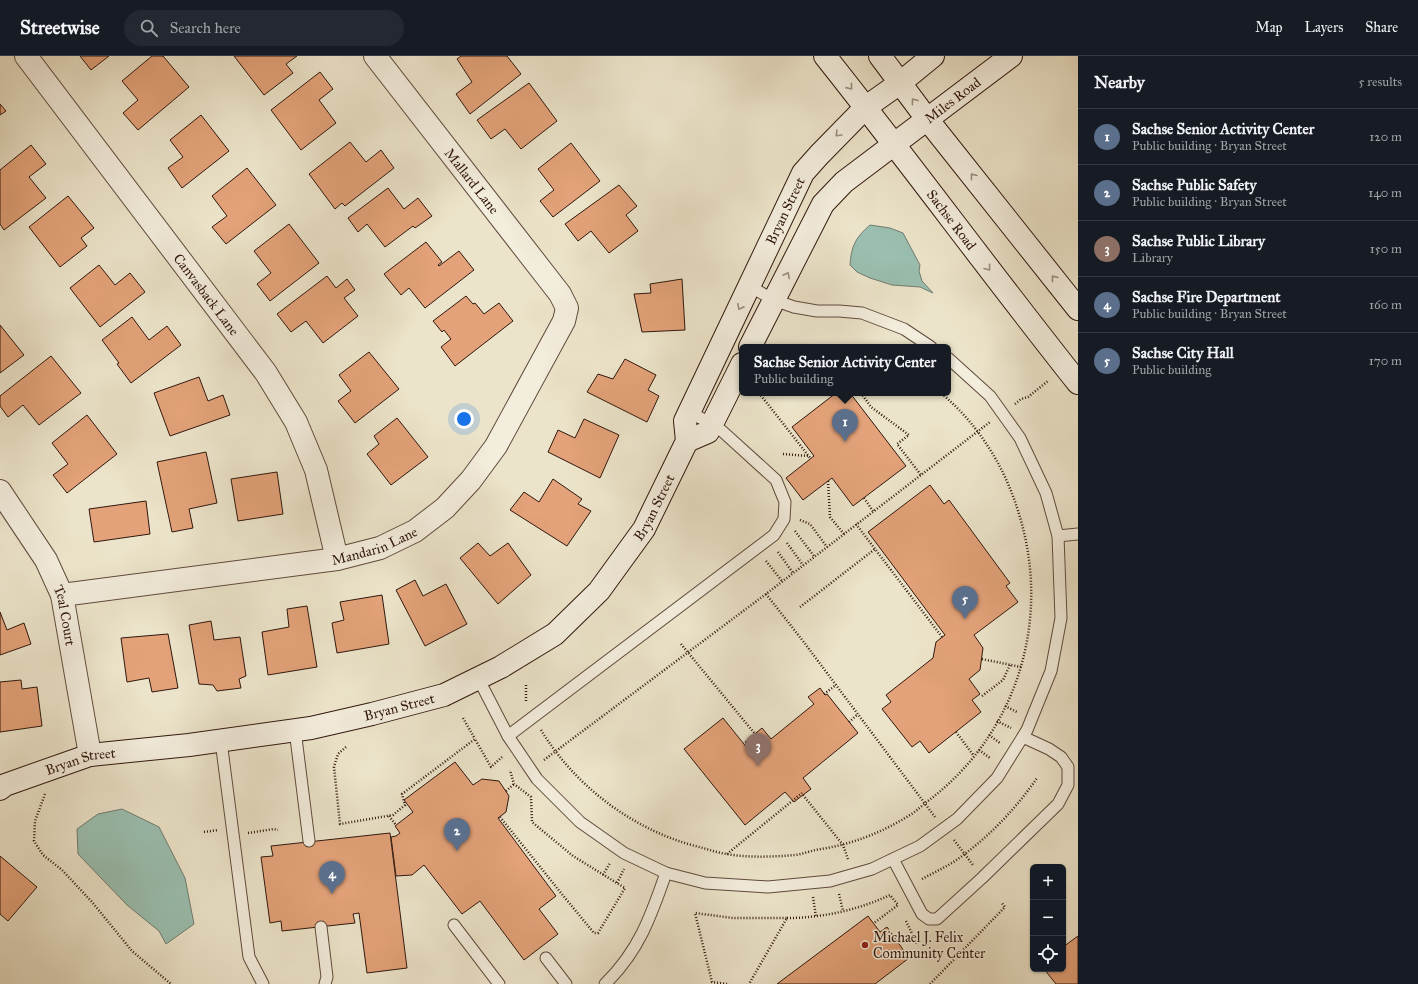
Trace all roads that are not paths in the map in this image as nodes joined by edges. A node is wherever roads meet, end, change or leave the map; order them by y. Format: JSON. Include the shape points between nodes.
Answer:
{"nodes":[{"id":1,"x":26,"y":56,"type":"edge"},
{"id":2,"x":375,"y":56,"type":"edge"},
{"id":3,"x":825,"y":56,"type":"edge"},
{"id":4,"x":880,"y":56,"type":"edge"},
{"id":5,"x":934,"y":56,"type":"edge"},
{"id":6,"x":1011,"y":56,"type":"edge"},
{"id":7,"x":900,"y":83,"type":"junction"},
{"id":8,"x":866,"y":108,"type":"junction"},
{"id":9,"x":927,"y":119,"type":"junction"},
{"id":10,"x":894,"y":144,"type":"junction"},
{"id":11,"x":749,"y":286,"type":"junction"},
{"id":12,"x":774,"y":300,"type":"junction"},
{"id":13,"x":567,"y":308,"type":"joint"},
{"id":14,"x":1078,"y":309,"type":"edge"},
{"id":15,"x":752,"y":344,"type":"edge"},
{"id":16,"x":926,"y":344,"type":"edge"},
{"id":17,"x":951,"y":361,"type":"edge"},
{"id":18,"x":739,"y":370,"type":"edge"},
{"id":19,"x":1078,"y":383,"type":"edge"},
{"id":20,"x":689,"y":412,"type":"junction"},
{"id":21,"x":712,"y":424,"type":"junction"},
{"id":22,"x":687,"y":441,"type":"junction"},
{"id":23,"x":0,"y":491,"type":"edge"},
{"id":24,"x":1078,"y":534,"type":"edge"},
{"id":25,"x":1058,"y":536,"type":"junction"},
{"id":26,"x":337,"y":559,"type":"junction"},
{"id":27,"x":62,"y":595,"type":"junction"},
{"id":28,"x":478,"y":678,"type":"junction"},
{"id":29,"x":294,"y":730,"type":"junction"},
{"id":30,"x":508,"y":736,"type":"junction"},
{"id":31,"x":1023,"y":737,"type":"junction"},
{"id":32,"x":221,"y":741,"type":"junction"},
{"id":33,"x":90,"y":755,"type":"junction"},
{"id":34,"x":0,"y":789,"type":"edge"},
{"id":35,"x":309,"y":841,"type":"dead end"},
{"id":36,"x":893,"y":859,"type":"junction"},
{"id":37,"x":666,"y":873,"type":"junction"},
{"id":38,"x":454,"y":925,"type":"dead end"},
{"id":39,"x":321,"y":927,"type":"dead end"},
{"id":40,"x":546,"y":958,"type":"dead end"},
{"id":41,"x":263,"y":984,"type":"edge"},
{"id":42,"x":325,"y":984,"type":"edge"},
{"id":43,"x":499,"y":984,"type":"edge"},
{"id":44,"x":566,"y":984,"type":"edge"},
{"id":45,"x":605,"y":984,"type":"edge"}],
"edges":[{"from":1,"to":26,"type":"street","name":"Canvasback Lane","via":[[266,373],[296,422],[316,470]]},
{"from":2,"to":13,"type":"street","name":"Mallard Lane","via":[[560,294]]},
{"from":3,"to":8,"type":"street","name":"Sachse Road","one_way":true},
{"from":4,"to":7,"type":"street"},
{"from":5,"to":7,"type":"street"},
{"from":6,"to":9,"type":"street","name":"Miles Road"},
{"from":7,"to":8,"type":"street"},
{"from":9,"to":7,"type":"street","one_way":true},
{"from":8,"to":10,"type":"street","name":"Sachse Road"},
{"from":8,"to":11,"type":"street","name":"Bryan Street","one_way":true,"via":[[818,155],[803,174]]},
{"from":9,"to":10,"type":"street","name":"Miles Road"},
{"from":14,"to":9,"type":"street","one_way":true},
{"from":12,"to":10,"type":"street","one_way":true,"via":[[823,204],[844,182]]},
{"from":10,"to":19,"type":"street","name":"Sachse Road","one_way":true,"via":[[1012,301]]},
{"from":11,"to":12,"type":"lane"},
{"from":11,"to":20,"type":"street","name":"Bryan Street","one_way":true},
{"from":12,"to":15,"type":"street"},
{"from":12,"to":16,"type":"lane","via":[[817,311],[862,313],[904,329]]},
{"from":13,"to":26,"type":"street","name":"Mandarin Lane","via":[[564,322],[496,446],[461,491],[445,508],[415,531],[380,548]]},
{"from":17,"to":25,"type":"lane","via":[[990,396],[1020,438],[1046,493]]},
{"from":18,"to":21,"type":"street"},
{"from":20,"to":21,"type":"lane"},
{"from":20,"to":22,"type":"street","name":"Bryan Street","via":[[685,420]]},
{"from":21,"to":22,"type":"street","via":[[708,432]]},
{"from":21,"to":30,"type":"lane","via":[[776,480],[785,502],[781,522],[774,535]]},
{"from":22,"to":28,"type":"street","name":"Bryan Street","via":[[644,530],[599,591],[555,634]]},
{"from":23,"to":27,"type":"street","name":"Teal Court","via":[[46,560]]},
{"from":24,"to":25,"type":"lane"},
{"from":25,"to":31,"type":"lane","via":[[1061,618],[1051,671]]},
{"from":26,"to":27,"type":"street","name":"Mandarin Lane"},
{"from":27,"to":33,"type":"street","name":"Teal Court"},
{"from":28,"to":29,"type":"street","name":"Bryan Street","via":[[444,695],[372,714]]},
{"from":28,"to":30,"type":"lane"},
{"from":29,"to":32,"type":"street","name":"Bryan Street"},
{"from":29,"to":35,"type":"lane"},
{"from":30,"to":37,"type":"lane","via":[[537,779],[580,822],[624,854]]},
{"from":31,"to":36,"type":"lane","via":[[997,778],[957,819],[920,846]]},
{"from":31,"to":36,"type":"lane","via":[[1061,757],[1068,767],[1068,785],[1058,804],[982,878],[937,919],[929,919],[922,914]]},
{"from":32,"to":33,"type":"street","name":"Bryan Street"},
{"from":32,"to":41,"type":"lane","via":[[249,957]]},
{"from":33,"to":34,"type":"street","name":"Bryan Street"},
{"from":36,"to":37,"type":"lane","via":[[872,869],[830,881],[768,887],[705,883]]},
{"from":37,"to":45,"type":"lane","via":[[639,942]]},
{"from":38,"to":43,"type":"lane"},
{"from":39,"to":42,"type":"lane","via":[[327,977]]},
{"from":40,"to":44,"type":"lane"}]}
